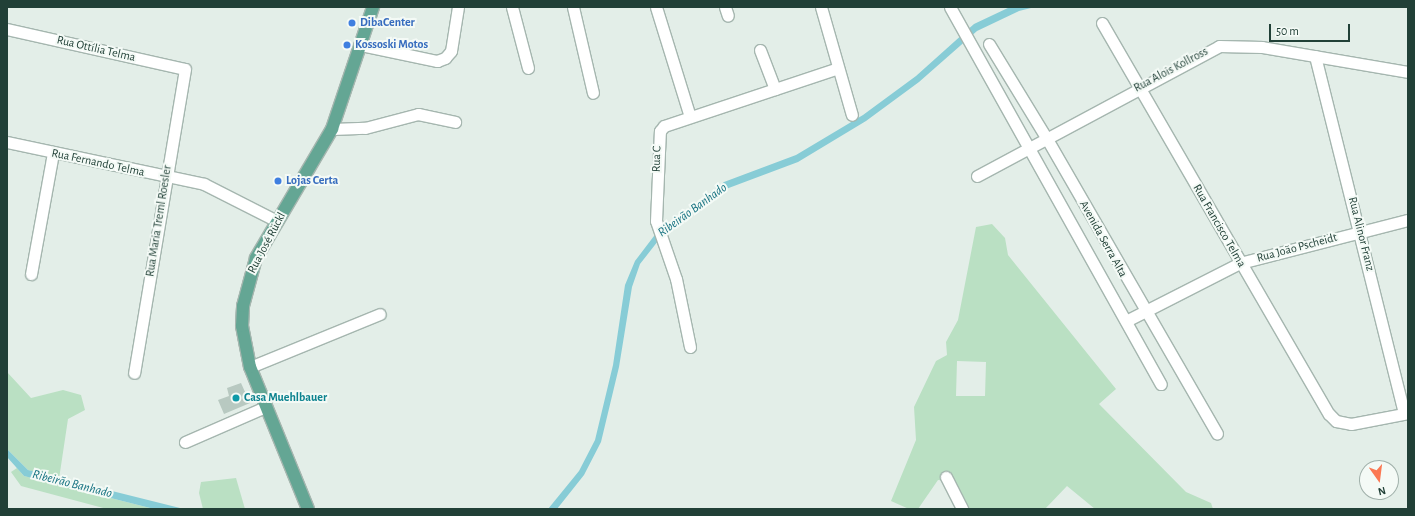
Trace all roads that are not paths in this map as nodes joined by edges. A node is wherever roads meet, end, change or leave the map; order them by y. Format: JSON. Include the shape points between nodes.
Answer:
{"nodes":[{"id":1,"x":373,"y":7,"type":"edge"},
{"id":2,"x":458,"y":7,"type":"edge"},
{"id":3,"x":512,"y":7,"type":"edge"},
{"id":4,"x":573,"y":7,"type":"edge"},
{"id":5,"x":656,"y":7,"type":"edge"},
{"id":6,"x":821,"y":7,"type":"edge"},
{"id":7,"x":950,"y":7,"type":"edge"},
{"id":8,"x":1102,"y":23,"type":"dead end"},
{"id":9,"x":7,"y":28,"type":"edge"},
{"id":10,"x":988,"y":44,"type":"dead end"},
{"id":11,"x":361,"y":45,"type":"junction"},
{"id":12,"x":760,"y":50,"type":"dead end"},
{"id":13,"x":1315,"y":56,"type":"junction"},
{"id":14,"x":528,"y":68,"type":"dead end"},
{"id":15,"x":838,"y":68,"type":"junction"},
{"id":16,"x":185,"y":69,"type":"joint"},
{"id":17,"x":1408,"y":72,"type":"edge"},
{"id":18,"x":1140,"y":87,"type":"junction"},
{"id":19,"x":775,"y":89,"type":"junction"},
{"id":20,"x":593,"y":93,"type":"dead end"},
{"id":21,"x":852,"y":115,"type":"dead end"},
{"id":22,"x":690,"y":117,"type":"junction"},
{"id":23,"x":455,"y":122,"type":"dead end"},
{"id":24,"x":332,"y":129,"type":"junction"},
{"id":25,"x":1047,"y":139,"type":"junction"},
{"id":26,"x":7,"y":142,"type":"edge"},
{"id":27,"x":1028,"y":150,"type":"junction"},
{"id":28,"x":53,"y":153,"type":"junction"},
{"id":29,"x":166,"y":176,"type":"junction"},
{"id":30,"x":977,"y":176,"type":"dead end"},
{"id":31,"x":1408,"y":220,"type":"edge"},
{"id":32,"x":277,"y":222,"type":"junction"},
{"id":33,"x":1360,"y":231,"type":"junction"},
{"id":34,"x":1240,"y":263,"type":"junction"},
{"id":35,"x":31,"y":274,"type":"dead end"},
{"id":36,"x":1145,"y":312,"type":"junction"},
{"id":37,"x":380,"y":314,"type":"dead end"},
{"id":38,"x":1126,"y":320,"type":"junction"},
{"id":39,"x":690,"y":347,"type":"dead end"},
{"id":40,"x":250,"y":367,"type":"junction"},
{"id":41,"x":134,"y":373,"type":"dead end"},
{"id":42,"x":1161,"y":384,"type":"dead end"},
{"id":43,"x":265,"y":407,"type":"junction"},
{"id":44,"x":1406,"y":413,"type":"edge"},
{"id":45,"x":1217,"y":434,"type":"dead end"},
{"id":46,"x":185,"y":442,"type":"dead end"},
{"id":47,"x":946,"y":477,"type":"dead end"},
{"id":48,"x":308,"y":509,"type":"edge"},
{"id":49,"x":962,"y":509,"type":"edge"}],
"edges":[{"from":1,"to":11,"type":"main road","name":"Rua José Rückl"},
{"from":2,"to":11,"type":"street","via":[[451,51],[445,58],[437,61]]},
{"from":3,"to":14,"type":"street"},
{"from":4,"to":20,"type":"street"},
{"from":5,"to":22,"type":"street"},
{"from":6,"to":15,"type":"street"},
{"from":7,"to":27,"type":"street","name":"Avenida Serra Alta"},
{"from":8,"to":18,"type":"street","name":"Rua Francisco Telma"},
{"from":9,"to":16,"type":"street","name":"Rua Ottília Telma"},
{"from":10,"to":25,"type":"street","name":"Avenida Serra Alta"},
{"from":11,"to":24,"type":"main road","name":"Rua José Rückl"},
{"from":12,"to":19,"type":"street"},
{"from":13,"to":17,"type":"street","name":"Rua Alois Kollross"},
{"from":13,"to":18,"type":"street","name":"Rua Alois Kollross","via":[[1248,45],[1219,46]]},
{"from":13,"to":33,"type":"street","name":"Rua Alinor Franz"},
{"from":15,"to":19,"type":"street","name":"Rua C"},
{"from":15,"to":21,"type":"street"},
{"from":16,"to":29,"type":"street","name":"Rua Maria Treml Roesler"},
{"from":18,"to":25,"type":"street","name":"Rua Alois Kollross"},
{"from":18,"to":34,"type":"street","name":"Rua Francisco Telma"},
{"from":19,"to":22,"type":"street","name":"Rua C"},
{"from":22,"to":39,"type":"street","name":"Rua C","via":[[664,126],[658,136],[658,229],[676,279]]},
{"from":23,"to":24,"type":"street","via":[[418,114],[365,128]]},
{"from":24,"to":32,"type":"main road","name":"Rua José Rückl"},
{"from":25,"to":27,"type":"street","name":"Rua Alois Kollross"},
{"from":25,"to":36,"type":"street","name":"Avenida Serra Alta"},
{"from":26,"to":28,"type":"street","name":"Rua Fernando Telma"},
{"from":27,"to":30,"type":"street","name":"Rua Alois Kollross"},
{"from":27,"to":38,"type":"street","name":"Avenida Serra Alta"},
{"from":28,"to":29,"type":"street","name":"Rua Fernando Telma"},
{"from":28,"to":35,"type":"street"},
{"from":29,"to":32,"type":"street","name":"Rua Fernando Telma","via":[[204,184]]},
{"from":29,"to":41,"type":"street","name":"Rua Maria Treml Roesler"},
{"from":31,"to":33,"type":"street","name":"Rua João Pscheidt"},
{"from":32,"to":40,"type":"main road","name":"Rua José Rückl","via":[[256,258],[245,291],[242,326]]},
{"from":33,"to":34,"type":"street","name":"Rua João Pscheidt"},
{"from":33,"to":44,"type":"street","name":"Rua Alinor Franz"},
{"from":34,"to":36,"type":"street","name":"Rua João Pscheidt"},
{"from":34,"to":44,"type":"street","name":"Rua Francisco Telma","via":[[1328,414],[1343,423]]},
{"from":36,"to":38,"type":"street","name":"Rua João Pscheidt"},
{"from":36,"to":45,"type":"street","name":"Avenida Serra Alta"},
{"from":37,"to":40,"type":"street"},
{"from":38,"to":42,"type":"street","name":"Avenida Serra Alta"},
{"from":40,"to":43,"type":"main road","name":"Rua José Rückl"},
{"from":43,"to":46,"type":"street"},
{"from":43,"to":48,"type":"main road","name":"Rua José Rückl"},
{"from":47,"to":49,"type":"street"}]}
